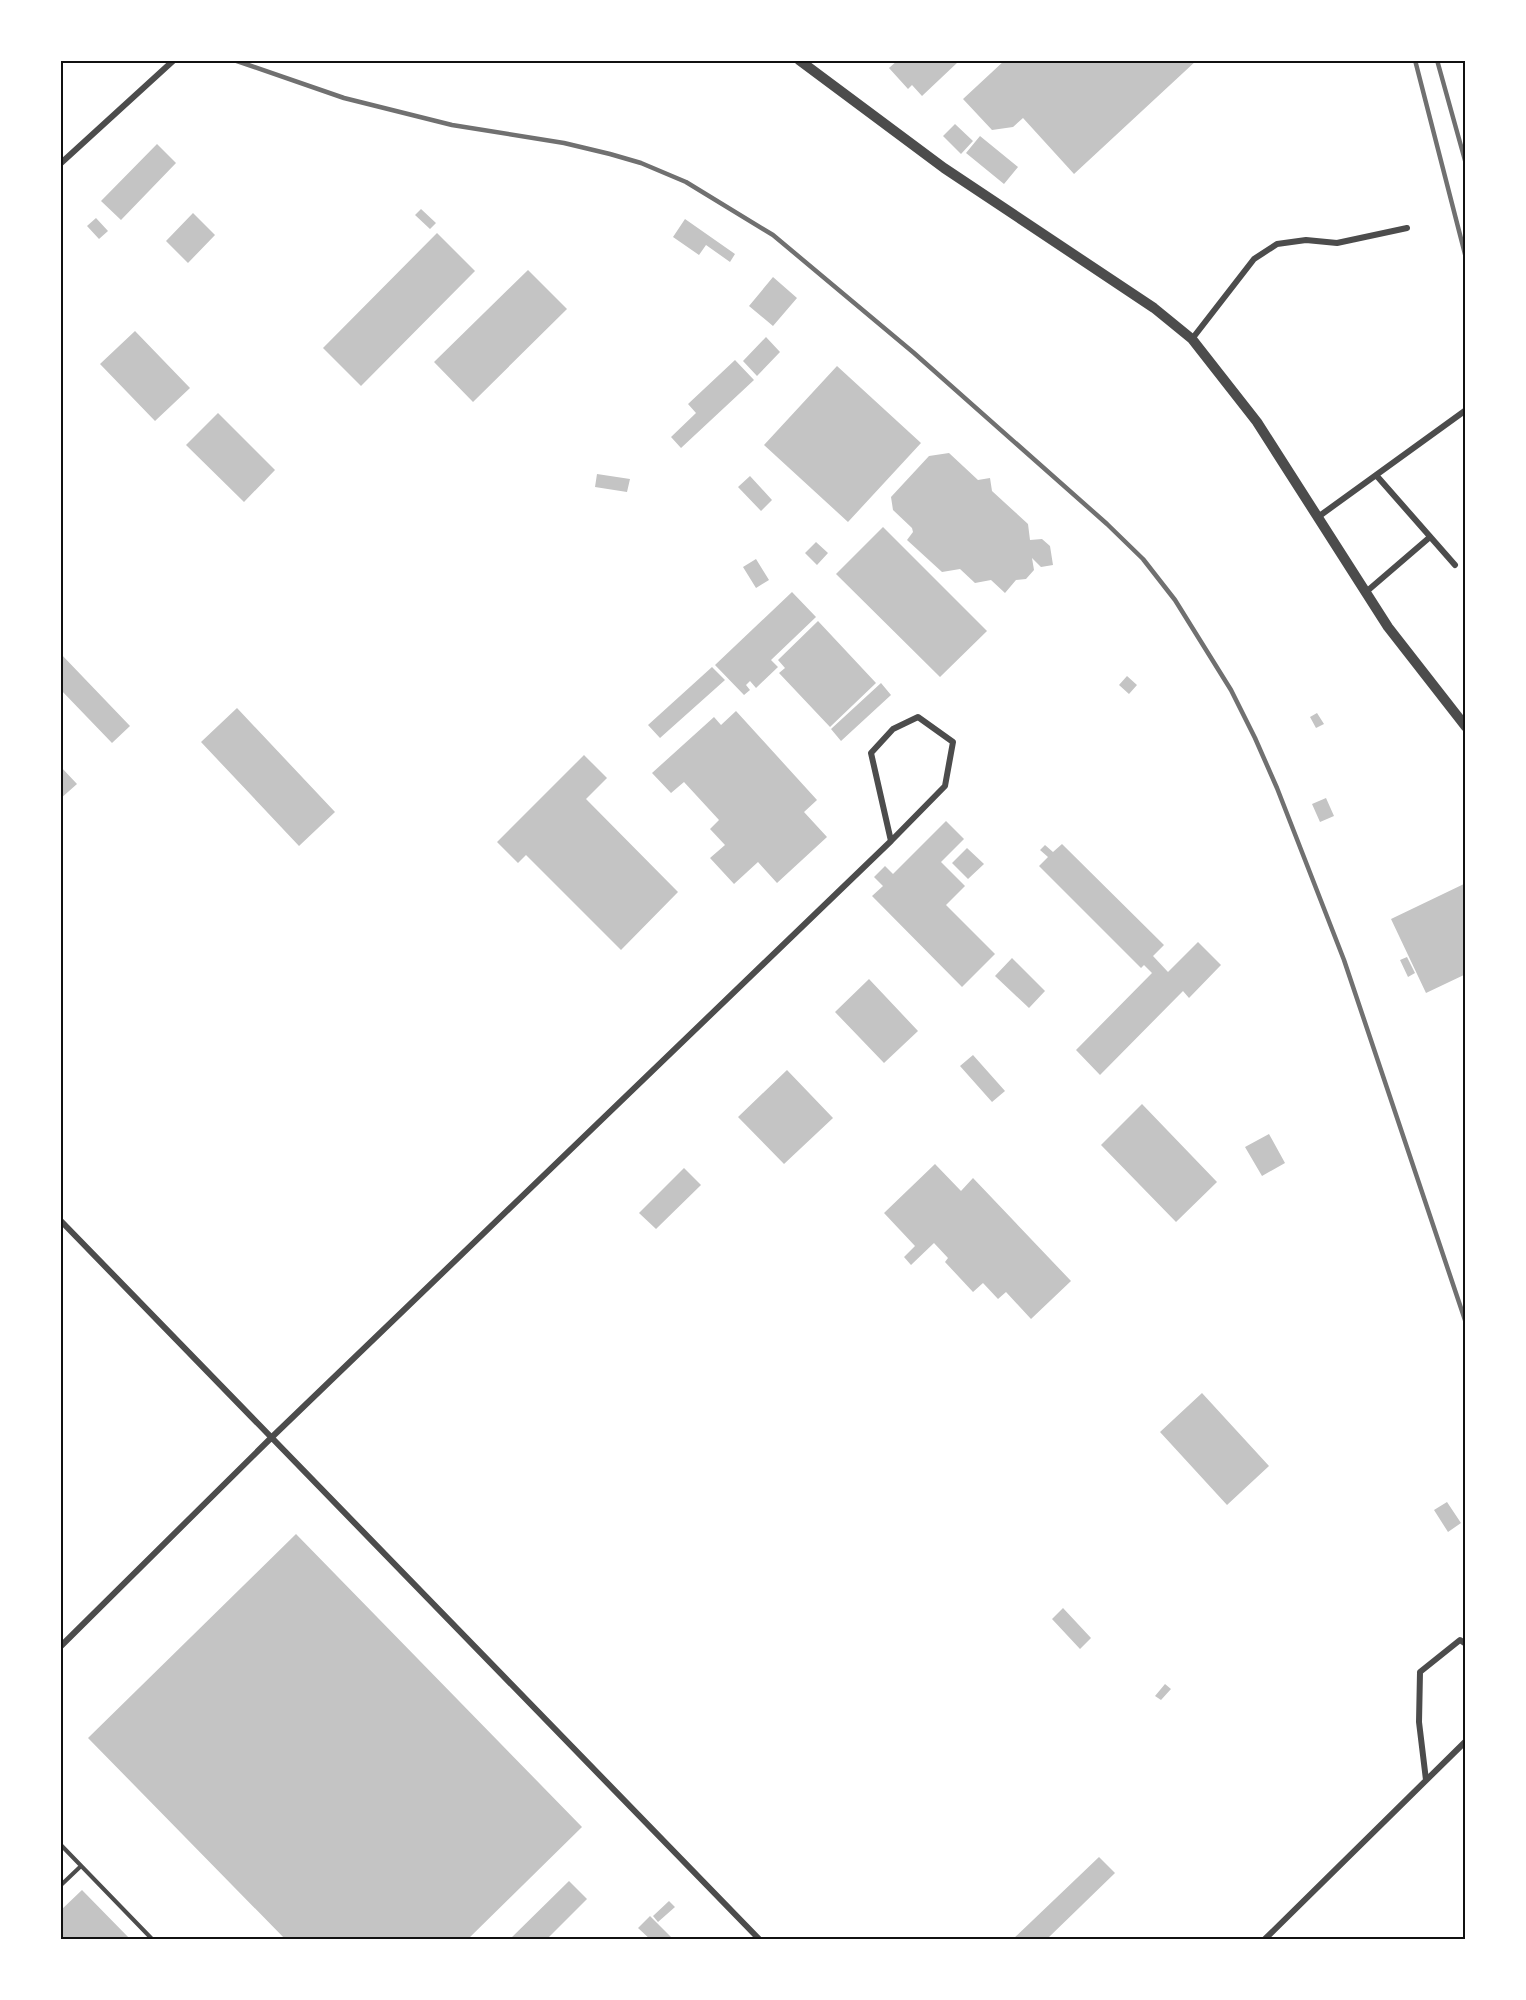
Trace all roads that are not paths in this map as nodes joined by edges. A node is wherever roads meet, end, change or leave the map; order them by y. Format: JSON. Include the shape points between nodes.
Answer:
{"nodes":[{"id":1,"x":174,"y":60,"type":"edge"},
{"id":2,"x":799,"y":60,"type":"edge"},
{"id":3,"x":60,"y":164,"type":"edge"},
{"id":4,"x":1407,"y":228,"type":"dead end"},
{"id":5,"x":1192,"y":339,"type":"junction"},
{"id":6,"x":1466,"y":410,"type":"edge"},
{"id":7,"x":1376,"y":475,"type":"junction"},
{"id":8,"x":1318,"y":517,"type":"junction"},
{"id":9,"x":1430,"y":537,"type":"junction"},
{"id":10,"x":1455,"y":565,"type":"dead end"},
{"id":11,"x":1366,"y":592,"type":"junction"},
{"id":12,"x":1466,"y":727,"type":"edge"},
{"id":13,"x":891,"y":842,"type":"junction"},
{"id":14,"x":60,"y":1220,"type":"edge"},
{"id":15,"x":272,"y":1438,"type":"junction"},
{"id":16,"x":1466,"y":1644,"type":"edge"},
{"id":17,"x":60,"y":1647,"type":"edge"},
{"id":18,"x":1466,"y":1741,"type":"edge"},
{"id":19,"x":1426,"y":1780,"type":"junction"},
{"id":20,"x":60,"y":1844,"type":"edge"},
{"id":21,"x":81,"y":1866,"type":"junction"},
{"id":22,"x":60,"y":1886,"type":"edge"},
{"id":23,"x":153,"y":1940,"type":"edge"},
{"id":24,"x":760,"y":1940,"type":"edge"},
{"id":25,"x":1264,"y":1940,"type":"edge"}],
"edges":[{"from":1,"to":3,"type":"street"},
{"from":2,"to":5,"type":"street","via":[[945,168],[1154,308]]},
{"from":4,"to":5,"type":"street","via":[[1337,243],[1306,240],[1277,244],[1254,259]]},
{"from":5,"to":8,"type":"street","via":[[1257,422]]},
{"from":6,"to":7,"type":"street"},
{"from":7,"to":8,"type":"street"},
{"from":7,"to":9,"type":"street"},
{"from":8,"to":11,"type":"street"},
{"from":9,"to":10,"type":"street"},
{"from":9,"to":11,"type":"street"},
{"from":11,"to":12,"type":"street","via":[[1388,627]]},
{"from":13,"to":13,"type":"street","via":[[871,753],[893,729],[918,717],[954,741],[945,786]]},
{"from":13,"to":15,"type":"street"},
{"from":14,"to":15,"type":"street"},
{"from":15,"to":17,"type":"street"},
{"from":15,"to":24,"type":"street"},
{"from":16,"to":19,"type":"street","via":[[1460,1640],[1420,1671],[1419,1722]]},
{"from":18,"to":19,"type":"street"},
{"from":19,"to":25,"type":"street"},
{"from":20,"to":21,"type":"lane"},
{"from":21,"to":22,"type":"lane"},
{"from":21,"to":23,"type":"lane"}]}
